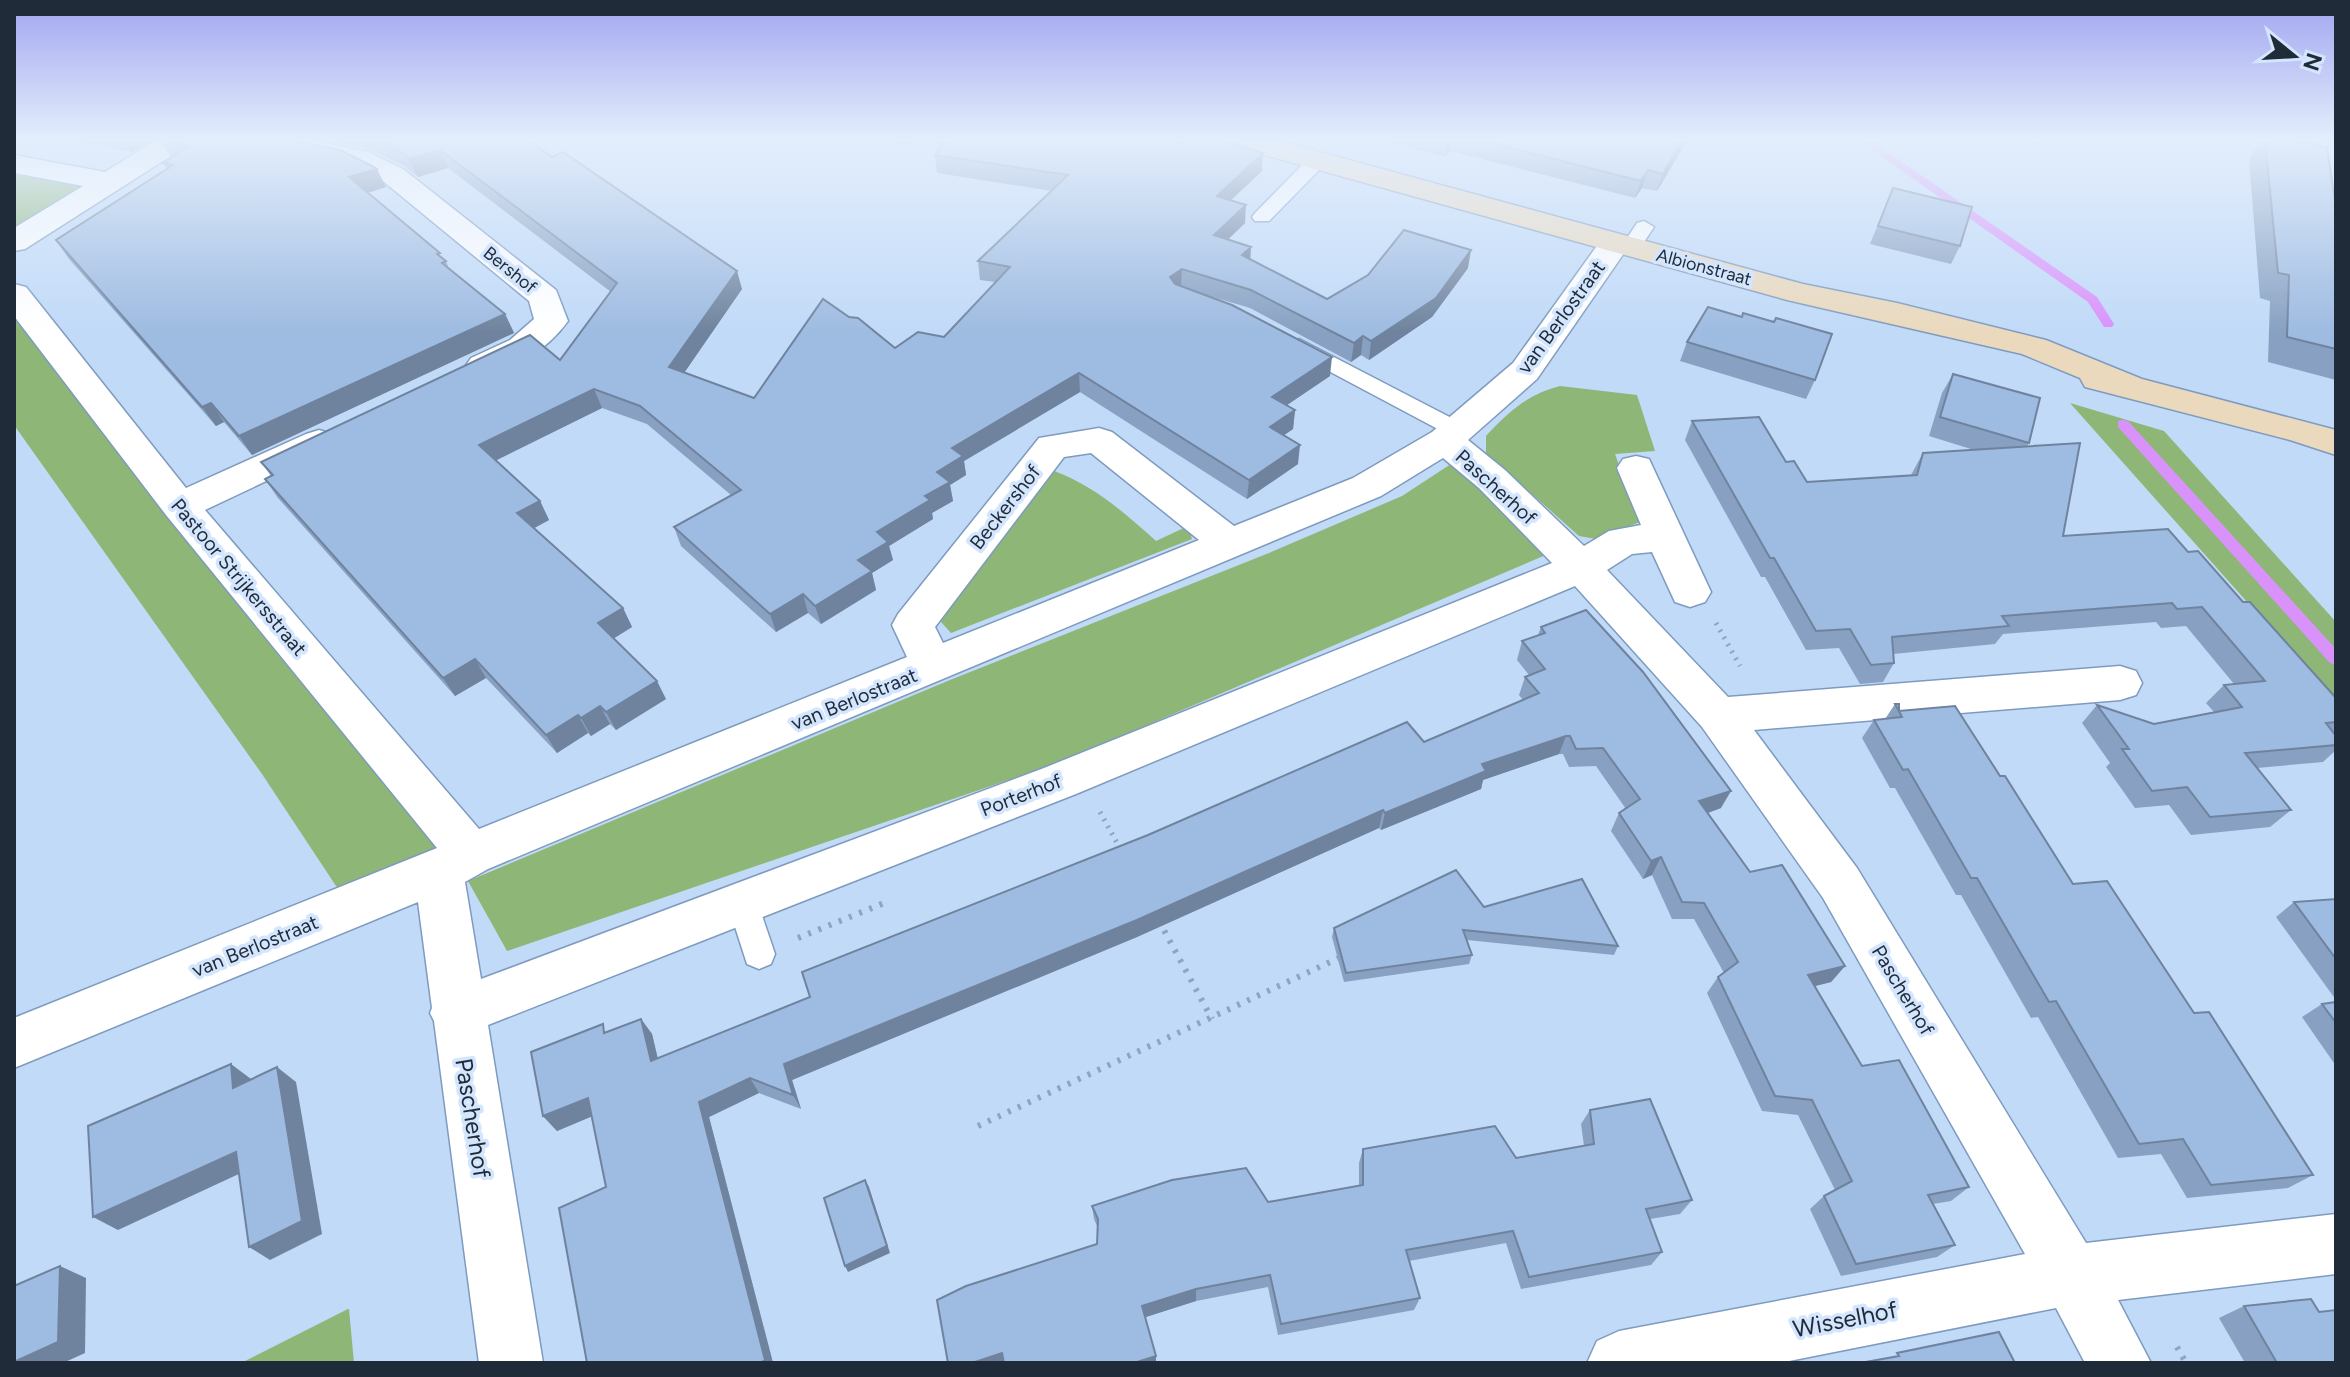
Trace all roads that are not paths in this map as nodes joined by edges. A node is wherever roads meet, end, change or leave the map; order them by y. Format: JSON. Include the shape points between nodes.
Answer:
{"nodes":[{"id":1,"x":76,"y":203,"type":"edge"},
{"id":2,"x":428,"y":203,"type":"edge"},
{"id":3,"x":1275,"y":203,"type":"edge"},
{"id":4,"x":1487,"y":203,"type":"edge"},
{"id":5,"x":1262,"y":217,"type":"dead end"},
{"id":6,"x":1630,"y":239,"type":"junction"},
{"id":7,"x":14,"y":242,"type":"edge"},
{"id":8,"x":14,"y":294,"type":"edge"},
{"id":9,"x":1282,"y":337,"type":"edge"},
{"id":10,"x":451,"y":380,"type":"edge"},
{"id":11,"x":351,"y":427,"type":"edge"},
{"id":12,"x":1451,"y":435,"type":"junction"},
{"id":13,"x":2325,"y":436,"type":"edge"},
{"id":14,"x":1636,"y":468,"type":"dead end"},
{"id":15,"x":180,"y":506,"type":"junction"},
{"id":16,"x":1665,"y":537,"type":"junction"},
{"id":17,"x":1230,"y":544,"type":"junction"},
{"id":18,"x":1581,"y":567,"type":"junction"},
{"id":19,"x":1690,"y":592,"type":"dead end"},
{"id":20,"x":933,"y":667,"type":"junction"},
{"id":21,"x":2120,"y":683,"type":"dead end"},
{"id":22,"x":1718,"y":715,"type":"junction"},
{"id":23,"x":455,"y":863,"type":"junction"},
{"id":24,"x":743,"y":902,"type":"junction"},
{"id":25,"x":759,"y":954,"type":"dead end"},
{"id":26,"x":457,"y":1013,"type":"junction"},
{"id":27,"x":14,"y":1043,"type":"edge"},
{"id":28,"x":2336,"y":1244,"type":"edge"},
{"id":29,"x":2071,"y":1275,"type":"junction"},
{"id":30,"x":511,"y":1363,"type":"edge"},
{"id":31,"x":1619,"y":1363,"type":"edge"},
{"id":32,"x":2119,"y":1363,"type":"edge"}],
"edges":[{"from":1,"to":7,"type":"street"},
{"from":2,"to":10,"type":"street","name":"Bershof","via":[[544,297],[551,321],[522,347]]},
{"from":3,"to":5,"type":"lane"},
{"from":4,"to":6,"type":"street","name":"Albionstraat"},
{"from":6,"to":12,"type":"street","name":"van Berlostraat","via":[[1525,371]]},
{"from":6,"to":13,"type":"street","name":"Albionstraat","via":[[1799,293],[1893,330]]},
{"from":8,"to":15,"type":"street","name":"Pastoor Strijkersstraat"},
{"from":9,"to":12,"type":"lane"},
{"from":11,"to":15,"type":"street"},
{"from":12,"to":17,"type":"street","name":"van Berlostraat","via":[[1367,487]]},
{"from":12,"to":18,"type":"street","name":"Pascherhof"},
{"from":14,"to":16,"type":"street"},
{"from":15,"to":23,"type":"street","name":"Pastoor Strijkersstraat"},
{"from":16,"to":18,"type":"street","via":[[1623,541]]},
{"from":16,"to":19,"type":"street"},
{"from":17,"to":20,"type":"street","name":"van Berlostraat"},
{"from":17,"to":20,"type":"street","name":"Beckershof","via":[[1099,440],[1052,446],[913,625]]},
{"from":18,"to":22,"type":"street","name":"Pascherhof"},
{"from":18,"to":24,"type":"street","name":"Porterhof","via":[[1079,773]]},
{"from":20,"to":23,"type":"street","name":"van Berlostraat"},
{"from":21,"to":22,"type":"street"},
{"from":22,"to":29,"type":"street","name":"Pascherhof","via":[[1840,883]]},
{"from":23,"to":26,"type":"street","name":"Pascherhof"},
{"from":23,"to":27,"type":"street","name":"van Berlostraat"},
{"from":24,"to":25,"type":"lane"},
{"from":24,"to":26,"type":"street","name":"Porterhof"},
{"from":26,"to":30,"type":"street","name":"Pascherhof"},
{"from":28,"to":29,"type":"street"},
{"from":29,"to":31,"type":"street","name":"Wisselhof"},
{"from":29,"to":32,"type":"street","name":"Pascherhof"}]}
